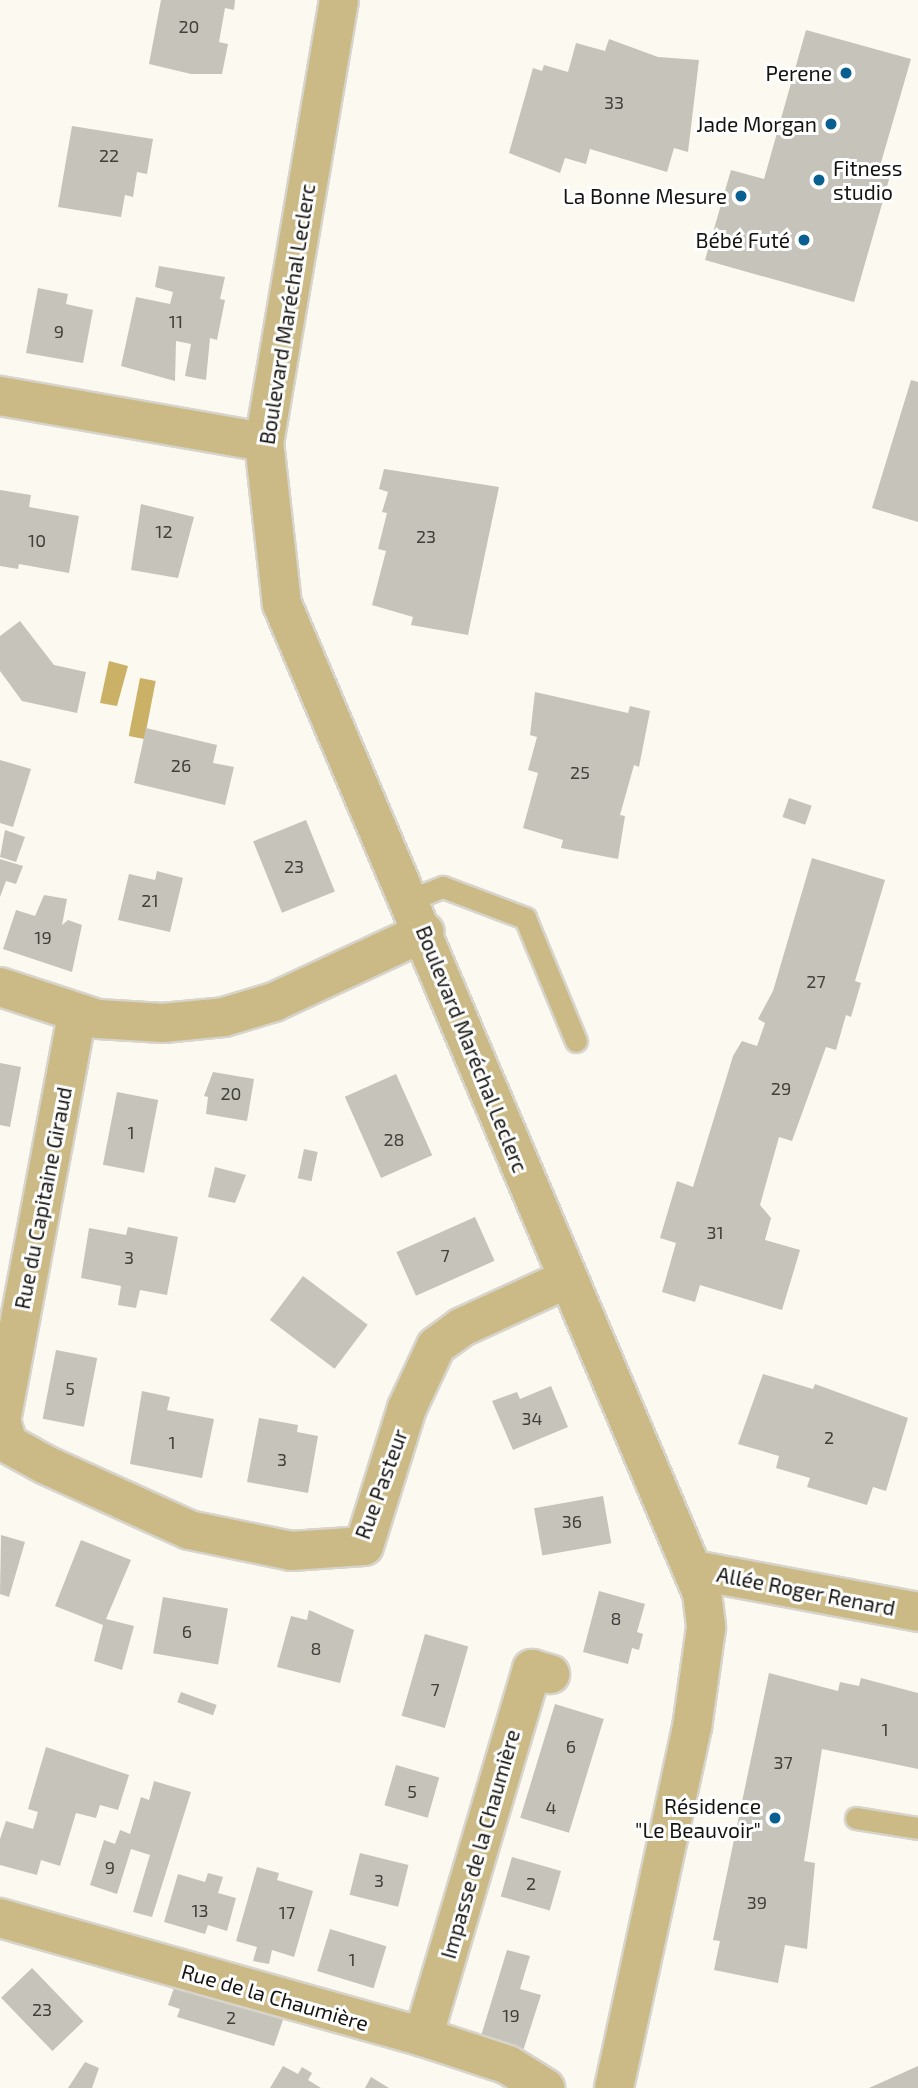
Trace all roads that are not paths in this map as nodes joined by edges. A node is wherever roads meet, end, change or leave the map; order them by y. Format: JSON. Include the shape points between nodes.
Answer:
{"nodes":[{"id":1,"x":339,"y":0,"type":"edge"},
{"id":2,"x":0,"y":396,"type":"edge"},
{"id":3,"x":264,"y":442,"type":"junction"},
{"id":4,"x":418,"y":916,"type":"junction"},
{"id":5,"x":0,"y":986,"type":"edge"},
{"id":6,"x":77,"y":1015,"type":"junction"},
{"id":7,"x":576,"y":1041,"type":"dead end"},
{"id":8,"x":567,"y":1279,"type":"junction"},
{"id":9,"x":1,"y":1421,"type":"edge"},
{"id":10,"x":694,"y":1570,"type":"junction"},
{"id":11,"x":918,"y":1612,"type":"edge"},
{"id":12,"x":550,"y":1674,"type":"dead end"},
{"id":13,"x":856,"y":1818,"type":"dead end"},
{"id":14,"x":918,"y":1828,"type":"edge"},
{"id":15,"x":0,"y":1918,"type":"edge"},
{"id":16,"x":423,"y":2037,"type":"junction"},
{"id":17,"x":545,"y":2088,"type":"edge"},
{"id":18,"x":614,"y":2088,"type":"edge"}],
"edges":[{"from":1,"to":3,"type":"street","name":"Boulevard Maréchal Leclerc"},
{"from":2,"to":3,"type":"street"},
{"from":3,"to":4,"type":"street","name":"Boulevard Maréchal Leclerc","via":[[282,604]]},
{"from":4,"to":6,"type":"street","via":[[274,1002],[224,1017],[163,1023]]},
{"from":4,"to":7,"type":"lane","via":[[443,887],[526,918]]},
{"from":4,"to":8,"type":"street","name":"Boulevard Maréchal Leclerc"},
{"from":5,"to":6,"type":"street"},
{"from":6,"to":9,"type":"street","name":"Rue du Capitaine Giraud"},
{"from":8,"to":9,"type":"street","name":"Rue Pasteur","via":[[462,1327],[436,1346],[407,1408],[363,1546],[349,1550],[291,1550],[189,1530],[8,1444]]},
{"from":8,"to":10,"type":"street","name":"Boulevard Maréchal Leclerc"},
{"from":10,"to":11,"type":"street","name":"Allée Roger Renard"},
{"from":10,"to":18,"type":"street","name":"Boulevard Maréchal Leclerc","via":[[706,1629],[692,1727]]},
{"from":12,"to":16,"type":"street","name":"Impasse de la Chaumière","via":[[531,1669]]},
{"from":13,"to":14,"type":"lane"},
{"from":15,"to":16,"type":"street","name":"Rue de la Chaumière"},
{"from":16,"to":17,"type":"street","name":"Rue de la Chaumière","via":[[508,2065]]}]}
